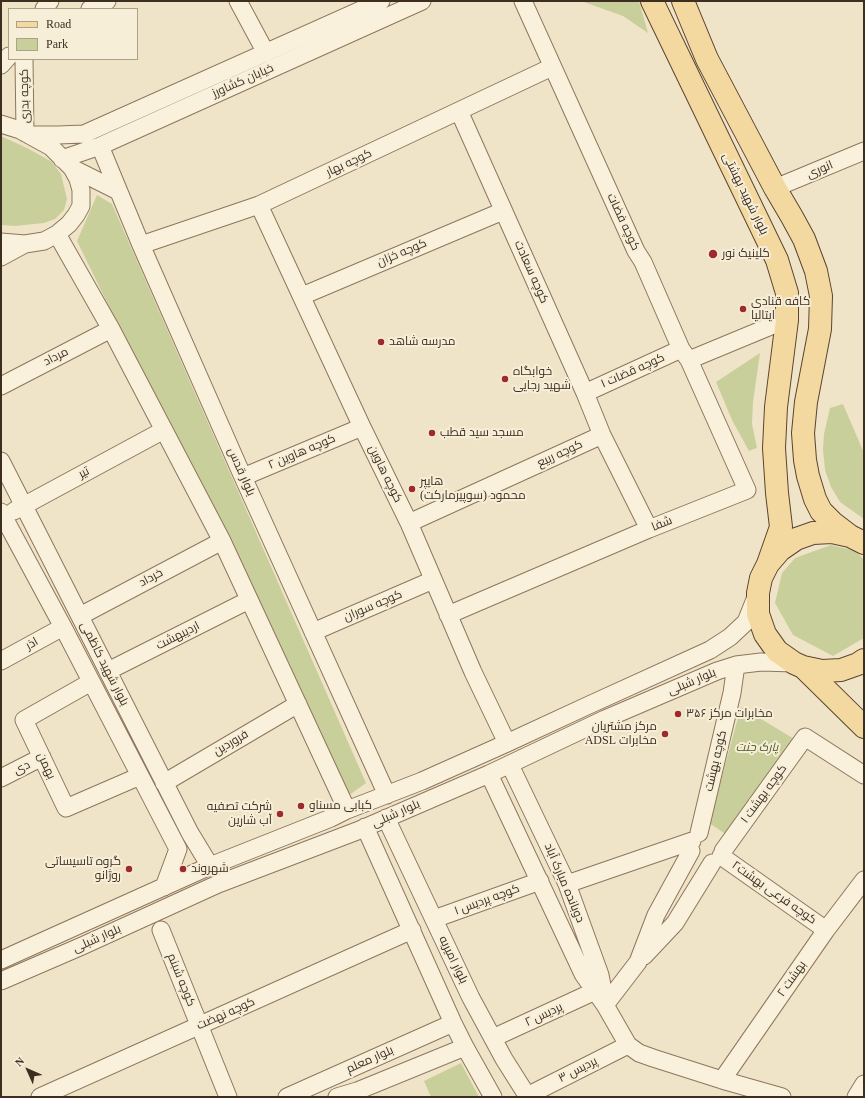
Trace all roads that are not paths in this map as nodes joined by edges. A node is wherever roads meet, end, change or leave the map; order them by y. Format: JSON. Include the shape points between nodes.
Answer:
{"nodes":[{"id":1,"x":107,"y":1,"type":"edge"},
{"id":2,"x":238,"y":1,"type":"edge"},
{"id":3,"x":381,"y":1,"type":"edge"},
{"id":4,"x":422,"y":1,"type":"edge"},
{"id":5,"x":523,"y":1,"type":"edge"},
{"id":6,"x":652,"y":1,"type":"edge"},
{"id":7,"x":683,"y":1,"type":"edge"},
{"id":8,"x":92,"y":8,"type":"edge"},
{"id":9,"x":266,"y":53,"type":"junction"},
{"id":10,"x":8,"y":57,"type":"edge"},
{"id":11,"x":24,"y":60,"type":"edge"},
{"id":12,"x":1,"y":65,"type":"edge"},
{"id":13,"x":552,"y":67,"type":"junction"},
{"id":14,"x":231,"y":78,"type":"junction"},
{"id":15,"x":459,"y":111,"type":"junction"},
{"id":16,"x":1,"y":124,"type":"edge"},
{"id":17,"x":27,"y":134,"type":"junction"},
{"id":18,"x":100,"y":146,"type":"junction"},
{"id":19,"x":864,"y":151,"type":"edge"},
{"id":20,"x":67,"y":163,"type":"junction"},
{"id":21,"x":775,"y":188,"type":"junction"},
{"id":22,"x":118,"y":191,"type":"junction"},
{"id":23,"x":259,"y":205,"type":"junction"},
{"id":24,"x":503,"y":211,"type":"junction"},
{"id":25,"x":57,"y":234,"type":"junction"},
{"id":26,"x":1,"y":242,"type":"edge"},
{"id":27,"x":25,"y":244,"type":"junction"},
{"id":28,"x":141,"y":245,"type":"junction"},
{"id":29,"x":1,"y":257,"type":"edge"},
{"id":30,"x":302,"y":296,"type":"junction"},
{"id":31,"x":771,"y":326,"type":"dead end"},
{"id":32,"x":111,"y":329,"type":"junction"},
{"id":33,"x":685,"y":355,"type":"junction"},
{"id":34,"x":1,"y":386,"type":"edge"},
{"id":35,"x":585,"y":392,"type":"junction"},
{"id":36,"x":362,"y":427,"type":"junction"},
{"id":37,"x":164,"y":430,"type":"junction"},
{"id":38,"x":602,"y":435,"type":"junction"},
{"id":39,"x":1,"y":461,"type":"edge"},
{"id":40,"x":808,"y":476,"type":"junction"},
{"id":41,"x":243,"y":477,"type":"junction"},
{"id":42,"x":776,"y":478,"type":"junction"},
{"id":43,"x":24,"y":506,"type":"junction"},
{"id":44,"x":2,"y":515,"type":"edge"},
{"id":45,"x":409,"y":523,"type":"junction"},
{"id":46,"x":649,"y":529,"type":"junction"},
{"id":47,"x":857,"y":539,"type":"edge"},
{"id":48,"x":222,"y":541,"type":"junction"},
{"id":49,"x":768,"y":564,"type":"junction"},
{"id":50,"x":433,"y":580,"type":"junction"},
{"id":51,"x":758,"y":593,"type":"junction"},
{"id":52,"x":249,"y":600,"type":"junction"},
{"id":53,"x":448,"y":615,"type":"junction"},
{"id":54,"x":80,"y":616,"type":"junction"},
{"id":55,"x":63,"y":627,"type":"junction"},
{"id":56,"x":313,"y":632,"type":"junction"},
{"id":57,"x":864,"y":660,"type":"edge"},
{"id":58,"x":1,"y":661,"type":"edge"},
{"id":59,"x":736,"y":665,"type":"junction"},
{"id":60,"x":798,"y":665,"type":"junction"},
{"id":61,"x":108,"y":671,"type":"junction"},
{"id":62,"x":91,"y":682,"type":"junction"},
{"id":63,"x":298,"y":704,"type":"junction"},
{"id":64,"x":864,"y":727,"type":"edge"},
{"id":65,"x":507,"y":743,"type":"junction"},
{"id":66,"x":42,"y":757,"type":"junction"},
{"id":67,"x":510,"y":765,"type":"junction"},
{"id":68,"x":489,"y":774,"type":"junction"},
{"id":69,"x":864,"y":775,"type":"edge"},
{"id":70,"x":140,"y":776,"type":"junction"},
{"id":71,"x":1,"y":778,"type":"edge"},
{"id":72,"x":164,"y":783,"type":"junction"},
{"id":73,"x":387,"y":795,"type":"junction"},
{"id":74,"x":348,"y":810,"type":"junction"},
{"id":75,"x":386,"y":818,"type":"junction"},
{"id":76,"x":365,"y":827,"type":"junction"},
{"id":77,"x":694,"y":842,"type":"junction"},
{"id":78,"x":718,"y":857,"type":"junction"},
{"id":79,"x":210,"y":866,"type":"junction"},
{"id":80,"x":864,"y":880,"type":"edge"},
{"id":81,"x":540,"y":882,"type":"junction"},
{"id":82,"x":567,"y":884,"type":"junction"},
{"id":83,"x":164,"y":887,"type":"junction"},
{"id":84,"x":434,"y":919,"type":"junction"},
{"id":85,"x":161,"y":930,"type":"dead end"},
{"id":86,"x":412,"y":930,"type":"junction"},
{"id":87,"x":826,"y":930,"type":"junction"},
{"id":88,"x":2,"y":958,"type":"edge"},
{"id":89,"x":638,"y":962,"type":"junction"},
{"id":90,"x":1,"y":981,"type":"edge"},
{"id":91,"x":595,"y":991,"type":"junction"},
{"id":92,"x":605,"y":1005,"type":"junction"},
{"id":93,"x":453,"y":1023,"type":"junction"},
{"id":94,"x":199,"y":1026,"type":"junction"},
{"id":95,"x":493,"y":1038,"type":"junction"},
{"id":96,"x":628,"y":1045,"type":"junction"},
{"id":97,"x":465,"y":1047,"type":"junction"},
{"id":98,"x":344,"y":1071,"type":"junction"},
{"id":99,"x":722,"y":1080,"type":"junction"},
{"id":100,"x":864,"y":1084,"type":"edge"},
{"id":101,"x":358,"y":1094,"type":"edge"},
{"id":102,"x":527,"y":1096,"type":"edge"},
{"id":103,"x":40,"y":1097,"type":"edge"},
{"id":104,"x":228,"y":1097,"type":"edge"},
{"id":105,"x":287,"y":1097,"type":"edge"},
{"id":106,"x":337,"y":1097,"type":"edge"},
{"id":107,"x":493,"y":1097,"type":"edge"},
{"id":108,"x":782,"y":1097,"type":"edge"},
{"id":109,"x":856,"y":1097,"type":"edge"}],
"edges":[{"from":1,"to":8,"type":"street"},
{"from":2,"to":9,"type":"street"},
{"from":3,"to":9,"type":"street","name":"خیابان کشاورز"},
{"from":4,"to":14,"type":"street","name":"خیابان کشاورز"},
{"from":5,"to":13,"type":"street","name":"کوچه فضات"},
{"from":6,"to":42,"type":"main road","name":"بلوار شهید بهشتی","via":[[777,260],[786,292],[787,320],[776,407]]},
{"from":7,"to":21,"type":"main road","via":[[707,59]]},
{"from":9,"to":14,"type":"street","name":"خیابان کشاورز"},
{"from":10,"to":12,"type":"street"},
{"from":11,"to":17,"type":"street","name":"کوچه بدری"},
{"from":13,"to":15,"type":"street","name":"کوچه بهار"},
{"from":13,"to":33,"type":"street","name":"کوچه فضات"},
{"from":14,"to":17,"type":"street","name":"خیابان کشاورز","via":[[84,134]]},
{"from":14,"to":18,"type":"street","name":"خیابان کشاورز"},
{"from":15,"to":23,"type":"street","name":"کوچه بهار"},
{"from":15,"to":24,"type":"street","name":"کوچه سعادت"},
{"from":16,"to":17,"type":"street"},
{"from":17,"to":20,"type":"street","via":[[51,147]]},
{"from":18,"to":20,"type":"street","name":"خیابان کشاورز"},
{"from":18,"to":22,"type":"street","name":"بلوار قدس"},
{"from":19,"to":21,"type":"street","name":"انوری"},
{"from":20,"to":22,"type":"street"},
{"from":20,"to":25,"type":"street","via":[[78,179],[81,206],[69,224]]},
{"from":21,"to":40,"type":"main road","via":[[804,239],[816,270],[821,296],[820,329],[806,402],[803,433]]},
{"from":22,"to":28,"type":"street","name":"بلوار قدس"},
{"from":23,"to":28,"type":"street","name":"کوچه بهار"},
{"from":23,"to":30,"type":"street","name":"کوچه هاوین"},
{"from":24,"to":30,"type":"street","name":"کوچه خزان"},
{"from":24,"to":35,"type":"street","name":"کوچه سعادت"},
{"from":25,"to":27,"type":"street","via":[[44,241]]},
{"from":25,"to":32,"type":"street"},
{"from":26,"to":27,"type":"street"},
{"from":27,"to":29,"type":"street"},
{"from":28,"to":41,"type":"street","name":"بلوار قدس"},
{"from":30,"to":36,"type":"street","name":"کوچه هاوین"},
{"from":31,"to":33,"type":"street"},
{"from":32,"to":34,"type":"street","name":"مرداد"},
{"from":32,"to":37,"type":"street"},
{"from":33,"to":35,"type":"street","name":"کوچه قضات ۱"},
{"from":33,"to":46,"type":"street","name":"شفا","via":[[747,490]]},
{"from":35,"to":38,"type":"street","name":"کوچه سعادت"},
{"from":36,"to":41,"type":"street","name":"کوچه هاوین ۲"},
{"from":36,"to":45,"type":"street","name":"کوچه هاوین"},
{"from":37,"to":43,"type":"street","name":"تیر"},
{"from":37,"to":48,"type":"street"},
{"from":38,"to":45,"type":"street","name":"کوچه ربیع"},
{"from":38,"to":46,"type":"street","name":"کوچه سعادت"},
{"from":39,"to":43,"type":"street","name":"بلوار شهید کاظمی"},
{"from":40,"to":42,"type":"main road","via":[[796,489],[788,491],[781,487]]},
{"from":40,"to":47,"type":"main road","via":[[821,511],[833,523]]},
{"from":41,"to":56,"type":"street","name":"بلوار قدس"},
{"from":42,"to":49,"type":"main road","name":"بلوار شهید بهشتی","via":[[781,527]]},
{"from":43,"to":44,"type":"street","name":"تیر"},
{"from":43,"to":54,"type":"street","name":"بلوار شهید کاظمی"},
{"from":44,"to":55,"type":"street","name":"بلوار شهید کاظمی"},
{"from":45,"to":50,"type":"street","name":"کوچه هاوین"},
{"from":46,"to":53,"type":"street","name":"شفا"},
{"from":47,"to":49,"type":"main road","via":[[832,532],[813,533],[785,546]]},
{"from":48,"to":52,"type":"street"},
{"from":48,"to":54,"type":"street","name":"خرداد"},
{"from":49,"to":51,"type":"main road","via":[[761,578]]},
{"from":50,"to":53,"type":"street","name":"کوچه هاوین"},
{"from":50,"to":56,"type":"street","name":"کوچه سوران"},
{"from":51,"to":60,"type":"main road","via":[[758,614],[765,634],[777,651]]},
{"from":51,"to":65,"type":"street","name":"بلوار شبلی","via":[[746,622],[730,637],[710,650]]},
{"from":52,"to":61,"type":"street","name":"اردیبهشت"},
{"from":52,"to":63,"type":"street"},
{"from":53,"to":65,"type":"street","name":"کوچه هاوین","via":[[472,672]]},
{"from":54,"to":61,"type":"street","name":"بلوار شهید کاظمی"},
{"from":55,"to":58,"type":"street","name":"اذر"},
{"from":55,"to":62,"type":"street","name":"بلوار شهید کاظمی"},
{"from":56,"to":73,"type":"street","name":"بلوار قدس"},
{"from":57,"to":60,"type":"main road","via":[[841,670],[822,671]]},
{"from":59,"to":60,"type":"street","name":"بلوار شبلی","via":[[761,662]]},
{"from":59,"to":67,"type":"street","name":"بلوار شبلی","via":[[605,719]]},
{"from":59,"to":77,"type":"street","name":"کوچه بهشت","via":[[732,693]]},
{"from":60,"to":64,"type":"main road"},
{"from":61,"to":72,"type":"street","name":"بلوار شهید کاظمی"},
{"from":62,"to":66,"type":"street","name":"بهمن","via":[[24,720]]},
{"from":62,"to":70,"type":"street","name":"بلوار شهید کاظمی"},
{"from":63,"to":72,"type":"street","name":"فروردین"},
{"from":63,"to":74,"type":"street"},
{"from":65,"to":73,"type":"street","name":"بلوار شبلی"},
{"from":66,"to":70,"type":"street","name":"بهمن","via":[[66,808]]},
{"from":66,"to":71,"type":"street","name":"دی"},
{"from":67,"to":68,"type":"street","name":"بلوار شبلی"},
{"from":67,"to":82,"type":"street","name":"دوبانده مبارک آباد"},
{"from":68,"to":75,"type":"street","name":"بلوار شبلی"},
{"from":68,"to":81,"type":"street","name":"دوبانده مبارک آباد"},
{"from":69,"to":78,"type":"street","name":"کوچه بهشت ۱","via":[[806,737]]},
{"from":70,"to":83,"type":"street","name":"بلوار شهید کاظمی","via":[[178,849]]},
{"from":72,"to":79,"type":"street","name":"بلوار شهید کاظمی"},
{"from":73,"to":74,"type":"street","name":"بلوار شبلی"},
{"from":74,"to":79,"type":"street","name":"بلوار شبلی"},
{"from":75,"to":76,"type":"street","name":"بلوار شبلی"},
{"from":75,"to":84,"type":"street","name":"بلوار امیریه"},
{"from":76,"to":86,"type":"street","name":"بلوار امیریه"},
{"from":76,"to":90,"type":"street","name":"بلوار شبلی","via":[[218,884]]},
{"from":77,"to":78,"type":"street","via":[[693,857],[696,861],[707,864]]},
{"from":77,"to":78,"type":"street","via":[[704,832],[714,833],[723,846]]},
{"from":77,"to":82,"type":"street"},
{"from":77,"to":89,"type":"street","name":"کوچه بهشت","via":[[656,915]]},
{"from":78,"to":87,"type":"street","name":"کوچه فرعی بهشت۲"},
{"from":78,"to":89,"type":"street","name":"کوچه بهشت ۱","via":[[675,923]]},
{"from":79,"to":83,"type":"street","name":"بلوار شبلی"},
{"from":80,"to":87,"type":"street","name":"بهشت ۲"},
{"from":81,"to":84,"type":"street","name":"کوچه پردیس ۱"},
{"from":81,"to":91,"type":"street","name":"دوبانده مبارک آباد","via":[[583,974]]},
{"from":82,"to":92,"type":"street","name":"دوبانده مبارک آباد","via":[[600,975]]},
{"from":83,"to":88,"type":"street","name":"بلوار شبلی"},
{"from":84,"to":95,"type":"street","name":"بلوار امیریه"},
{"from":85,"to":94,"type":"street","name":"کوچه شبنم"},
{"from":86,"to":93,"type":"street","name":"بلوار امیریه"},
{"from":86,"to":94,"type":"street","name":"کوچه نهضت"},
{"from":87,"to":99,"type":"street","name":"بهشت ۲"},
{"from":89,"to":92,"type":"street"},
{"from":91,"to":92,"type":"street","name":"دوبانده مبارک آباد"},
{"from":91,"to":95,"type":"street","name":"پردیس ۲"},
{"from":92,"to":96,"type":"street","name":"دوبانده مبارک آباد"},
{"from":93,"to":97,"type":"street","name":"بلوار امیریه"},
{"from":93,"to":98,"type":"street","name":"بلوار معلم"},
{"from":94,"to":103,"type":"street","name":"کوچه نهضت"},
{"from":94,"to":104,"type":"street","name":"کوچه شبنم"},
{"from":95,"to":102,"type":"street","name":"بلوار امیریه"},
{"from":96,"to":99,"type":"street","name":"دوبانده مبارک آباد","via":[[639,1053]]},
{"from":96,"to":102,"type":"street","name":"پردیس ۳"},
{"from":97,"to":101,"type":"street","name":"بلوار معلم"},
{"from":97,"to":107,"type":"street","name":"بلوار امیریه"},
{"from":98,"to":101,"type":"street"},
{"from":98,"to":105,"type":"street","name":"بلوار معلم"},
{"from":99,"to":108,"type":"street","name":"دوبانده مبارک آباد"},
{"from":100,"to":109,"type":"street"},
{"from":101,"to":106,"type":"street","name":"بلوار معلم"}]}
